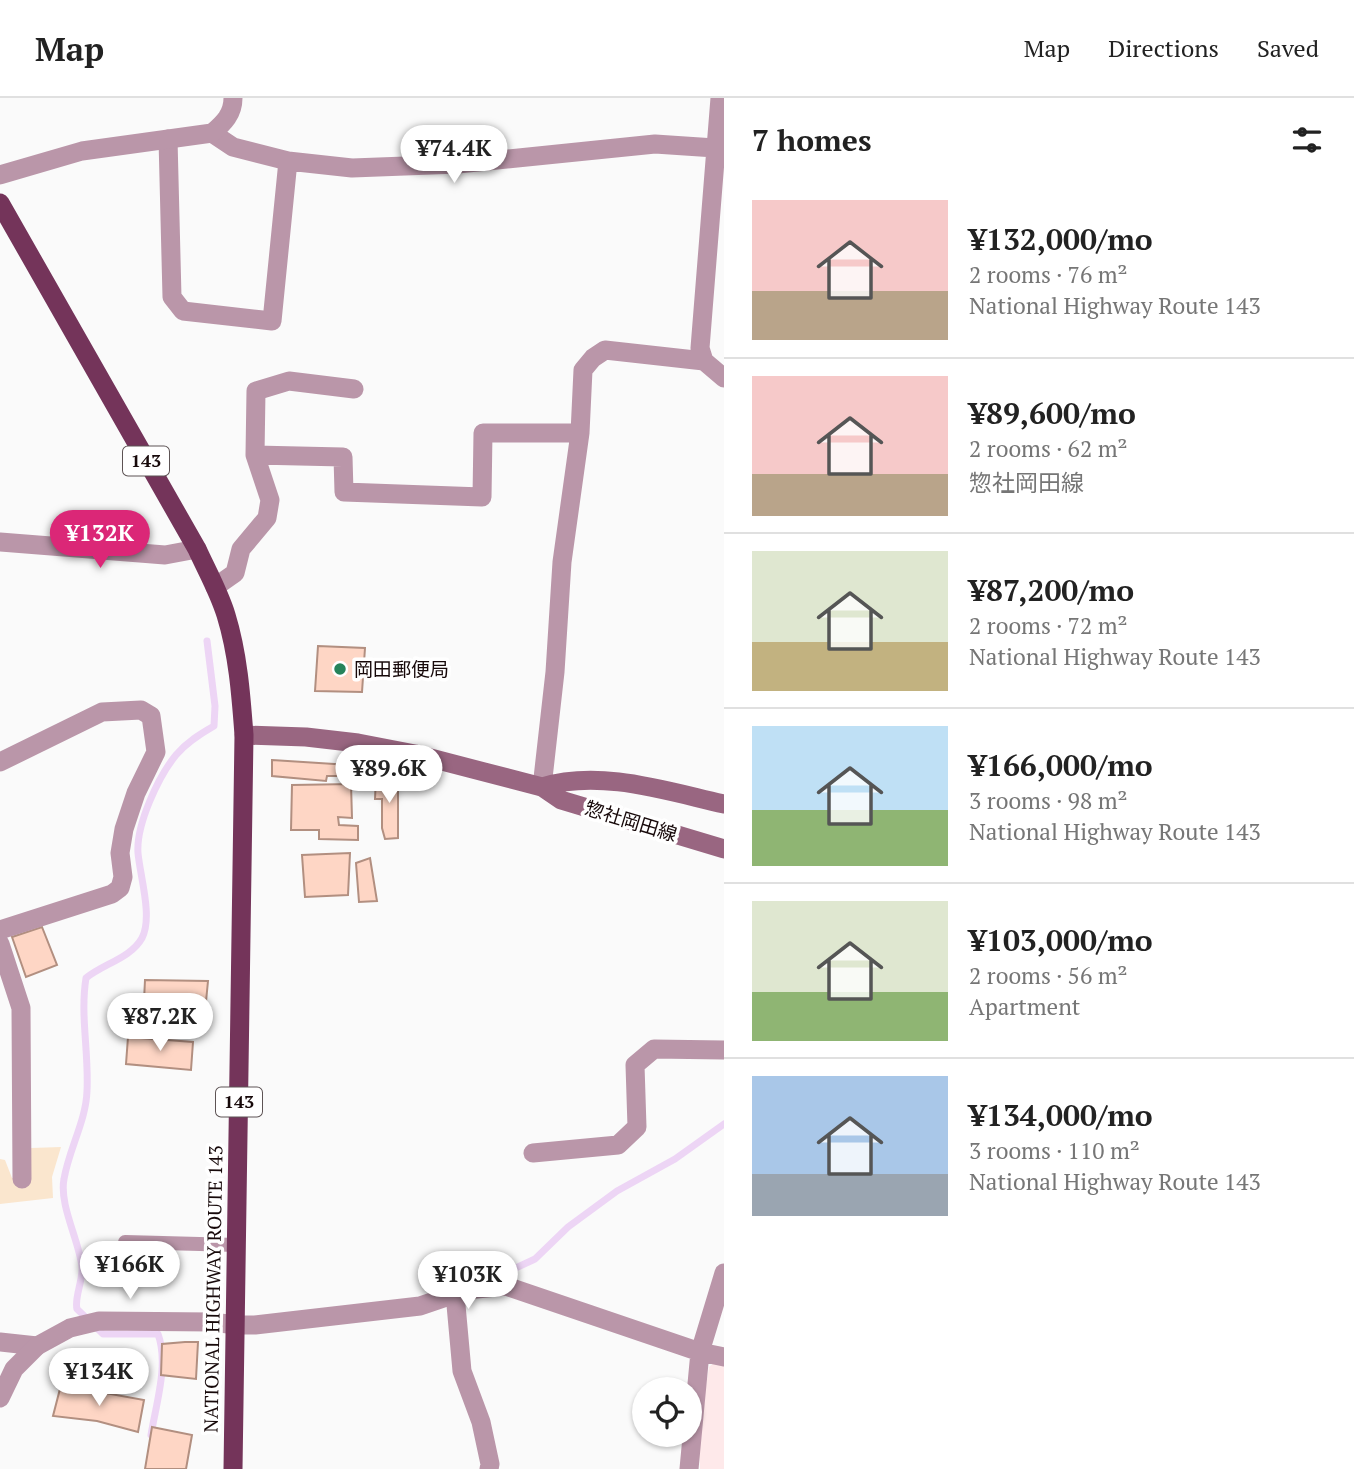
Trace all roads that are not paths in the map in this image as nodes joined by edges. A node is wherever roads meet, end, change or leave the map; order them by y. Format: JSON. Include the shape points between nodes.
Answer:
{"nodes":[{"id":1,"x":233,"y":98,"type":"edge"},
{"id":2,"x":720,"y":98,"type":"edge"},
{"id":3,"x":212,"y":132,"type":"junction"},
{"id":4,"x":168,"y":139,"type":"junction"},
{"id":5,"x":715,"y":148,"type":"junction"},
{"id":6,"x":288,"y":161,"type":"junction"},
{"id":7,"x":0,"y":175,"type":"edge"},
{"id":8,"x":0,"y":203,"type":"edge"},
{"id":9,"x":704,"y":361,"type":"junction"},
{"id":10,"x":724,"y":378,"type":"edge"},
{"id":11,"x":354,"y":389,"type":"dead end"},
{"id":12,"x":580,"y":433,"type":"junction"},
{"id":13,"x":255,"y":455,"type":"junction"},
{"id":14,"x":0,"y":542,"type":"edge"},
{"id":15,"x":197,"y":549,"type":"junction"},
{"id":16,"x":215,"y":587,"type":"junction"},
{"id":17,"x":244,"y":735,"type":"junction"},
{"id":18,"x":0,"y":762,"type":"edge"},
{"id":19,"x":542,"y":786,"type":"junction"},
{"id":20,"x":724,"y":804,"type":"edge"},
{"id":21,"x":724,"y":849,"type":"edge"},
{"id":22,"x":0,"y":930,"type":"edge"},
{"id":23,"x":0,"y":944,"type":"edge"},
{"id":24,"x":724,"y":1050,"type":"edge"},
{"id":25,"x":533,"y":1153,"type":"dead end"},
{"id":26,"x":22,"y":1179,"type":"dead end"},
{"id":27,"x":125,"y":1242,"type":"dead end"},
{"id":28,"x":237,"y":1245,"type":"junction"},
{"id":29,"x":724,"y":1273,"type":"edge"},
{"id":30,"x":455,"y":1294,"type":"junction"},
{"id":31,"x":236,"y":1325,"type":"junction"},
{"id":32,"x":0,"y":1342,"type":"edge"},
{"id":33,"x":37,"y":1346,"type":"junction"},
{"id":34,"x":699,"y":1352,"type":"junction"},
{"id":35,"x":724,"y":1357,"type":"edge"},
{"id":36,"x":0,"y":1398,"type":"edge"},
{"id":37,"x":233,"y":1469,"type":"edge"},
{"id":38,"x":489,"y":1469,"type":"edge"},
{"id":39,"x":689,"y":1469,"type":"edge"}],
"edges":[{"from":1,"to":3,"type":"street","via":[[233,108]]},
{"from":2,"to":5,"type":"street"},
{"from":3,"to":4,"type":"street"},
{"from":3,"to":6,"type":"street","via":[[233,147]]},
{"from":4,"to":6,"type":"street","via":[[172,297],[183,312],[272,321]]},
{"from":4,"to":7,"type":"street","via":[[82,151]]},
{"from":5,"to":6,"type":"street","via":[[655,144],[458,164],[352,168]]},
{"from":5,"to":9,"type":"street","via":[[700,348]]},
{"from":8,"to":15,"type":"highway","name":"NATIONAL HIGHWAY ROUTE 143","number":"143"},
{"from":9,"to":10,"type":"street"},
{"from":9,"to":12,"type":"street","via":[[605,349],[583,370]]},
{"from":11,"to":13,"type":"street","via":[[289,381],[256,391]]},
{"from":12,"to":13,"type":"street","via":[[483,433],[482,497],[344,492],[342,457]]},
{"from":12,"to":19,"type":"street","via":[[562,562]]},
{"from":13,"to":16,"type":"street","via":[[270,500],[267,518],[241,549],[235,573]]},
{"from":14,"to":15,"type":"street","via":[[165,555]]},
{"from":15,"to":16,"type":"highway","name":"NATIONAL HIGHWAY ROUTE 143","number":"143"},
{"from":16,"to":17,"type":"highway","name":"NATIONAL HIGHWAY ROUTE 143","number":"143","via":[[233,642]]},
{"from":17,"to":19,"type":"main road","name":"惣社岡田線","via":[[358,743]]},
{"from":17,"to":28,"type":"highway","name":"NATIONAL HIGHWAY ROUTE 143","number":"143"},
{"from":18,"to":22,"type":"street","via":[[102,712],[141,710],[151,716],[156,752],[124,829],[120,888]]},
{"from":19,"to":20,"type":"main road","name":"惣社岡田線","via":[[580,780],[633,785]]},
{"from":19,"to":21,"type":"main road","name":"惣社岡田線","via":[[561,800]]},
{"from":23,"to":26,"type":"street","via":[[21,1008]]},
{"from":24,"to":25,"type":"street","via":[[654,1048],[635,1065],[637,1127],[618,1145]]},
{"from":27,"to":28,"type":"lane"},
{"from":28,"to":31,"type":"highway","name":"NATIONAL HIGHWAY ROUTE 143","number":"143"},
{"from":29,"to":34,"type":"street"},
{"from":30,"to":31,"type":"street","via":[[421,1306]]},
{"from":30,"to":34,"type":"street","via":[[506,1286]]},
{"from":30,"to":38,"type":"street","via":[[462,1371],[481,1422]]},
{"from":31,"to":33,"type":"street","via":[[99,1321],[70,1328]]},
{"from":31,"to":37,"type":"highway","name":"NATIONAL HIGHWAY ROUTE 143","number":"143"},
{"from":32,"to":33,"type":"street"},
{"from":33,"to":36,"type":"street","via":[[14,1369]]},
{"from":34,"to":35,"type":"street"},
{"from":34,"to":39,"type":"street"}]}
